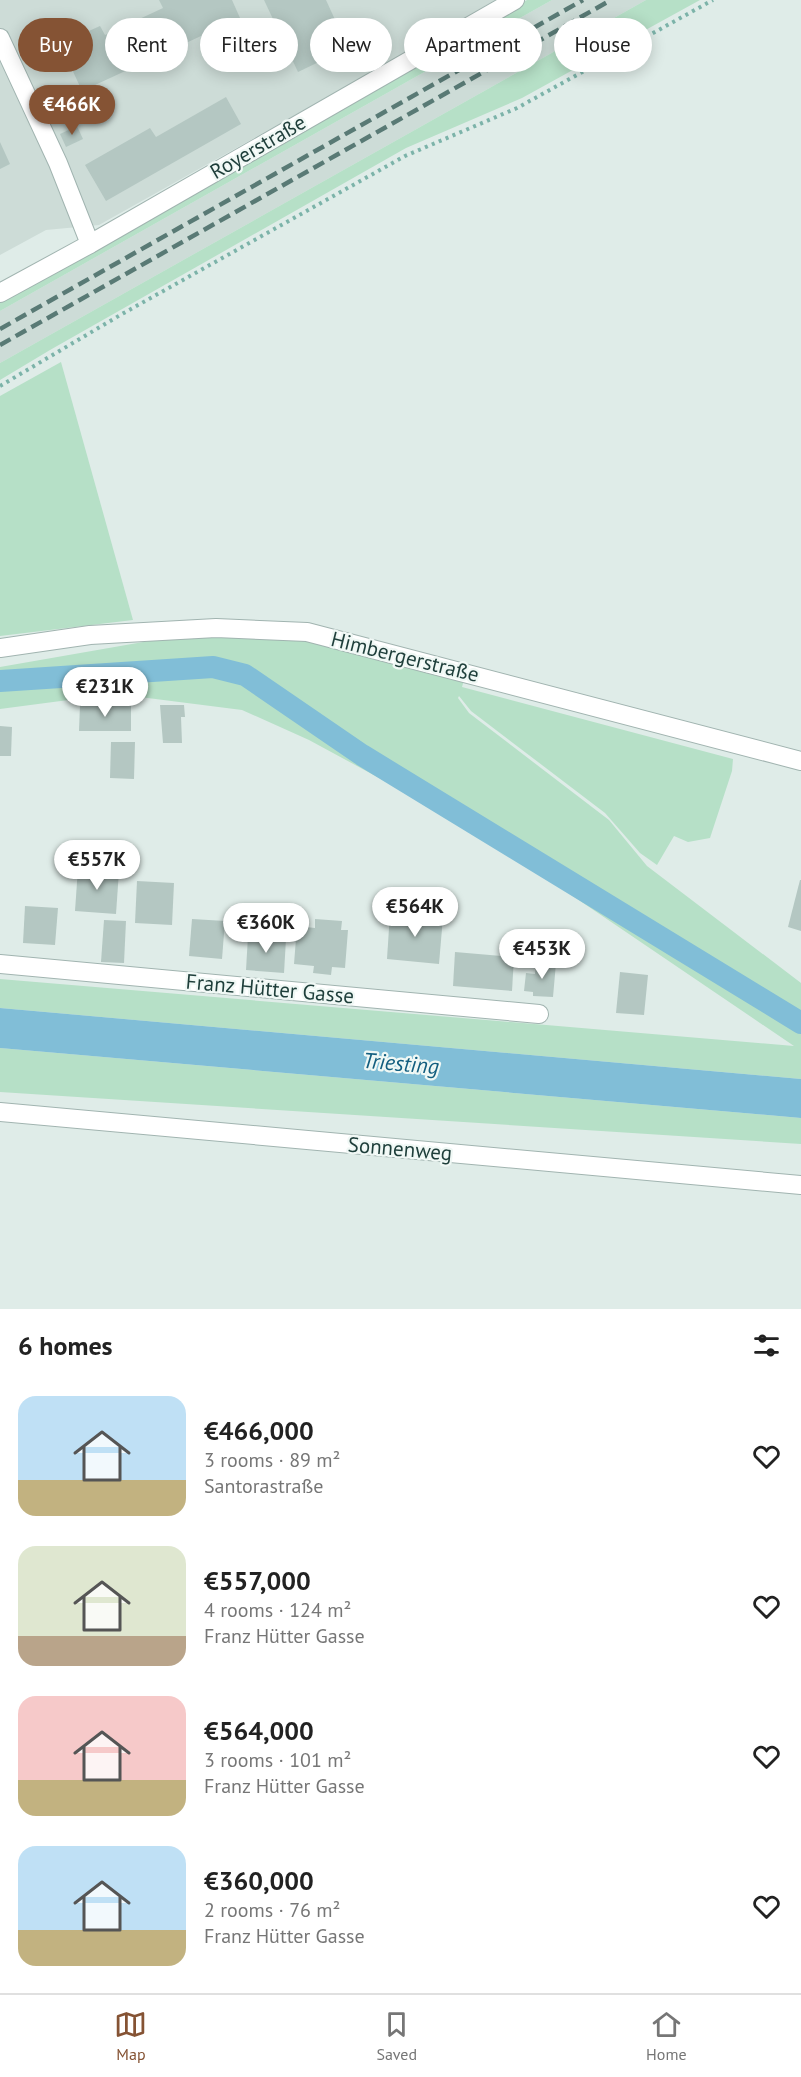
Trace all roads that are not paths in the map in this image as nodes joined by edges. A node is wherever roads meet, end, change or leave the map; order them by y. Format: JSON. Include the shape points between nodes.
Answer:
{"nodes":[{"id":1,"x":515,"y":0,"type":"edge"},
{"id":2,"x":0,"y":38,"type":"edge"},
{"id":3,"x":90,"y":244,"type":"junction"},
{"id":4,"x":0,"y":293,"type":"edge"},
{"id":5,"x":0,"y":648,"type":"edge"},
{"id":6,"x":801,"y":761,"type":"edge"},
{"id":7,"x":0,"y":964,"type":"edge"},
{"id":8,"x":539,"y":1014,"type":"dead end"},
{"id":9,"x":0,"y":1112,"type":"edge"},
{"id":10,"x":801,"y":1185,"type":"edge"}],
"edges":[{"from":1,"to":3,"type":"street","name":"Royerstraße"},
{"from":2,"to":3,"type":"street","via":[[58,163]]},
{"from":3,"to":4,"type":"street","name":"Royerstraße"},
{"from":5,"to":6,"type":"street","name":"Himbergerstraße","via":[[90,635],[216,628],[307,632]]},
{"from":7,"to":8,"type":"street","name":"Franz Hütter Gasse"},
{"from":9,"to":10,"type":"street","name":"Sonnenweg"}]}
